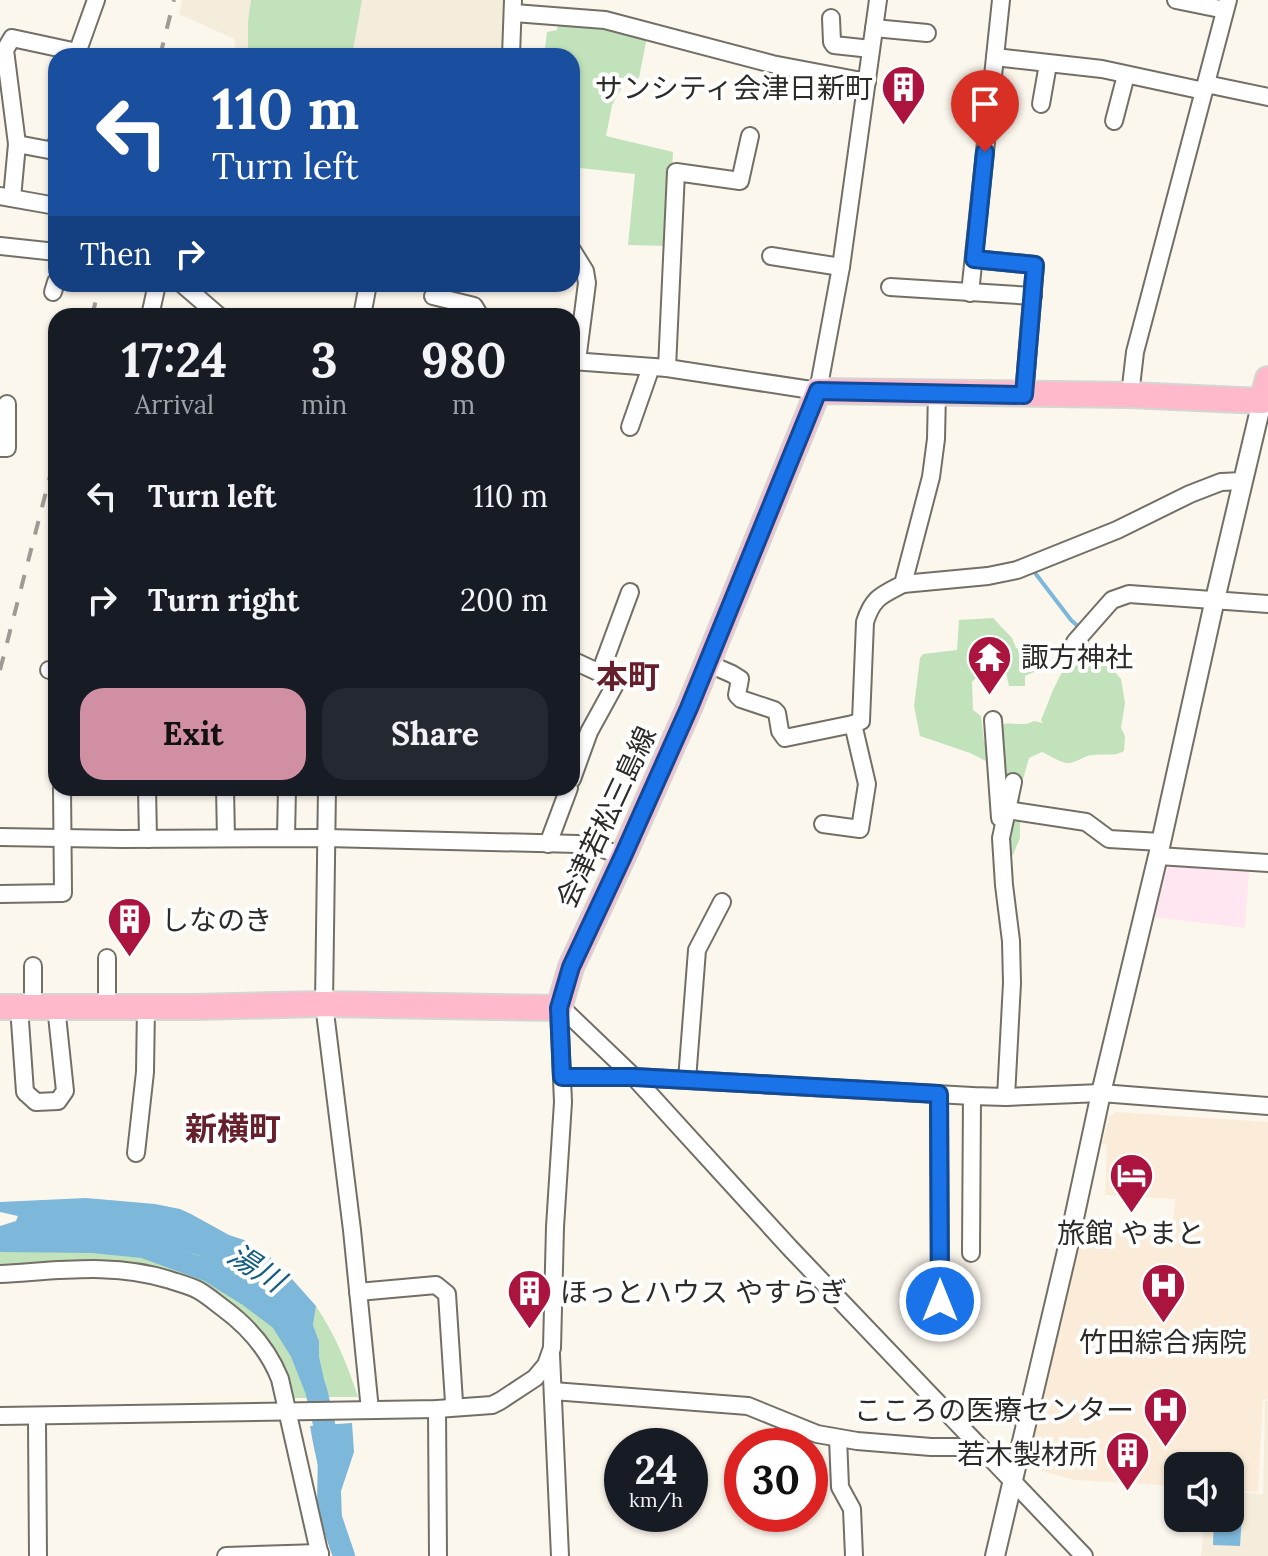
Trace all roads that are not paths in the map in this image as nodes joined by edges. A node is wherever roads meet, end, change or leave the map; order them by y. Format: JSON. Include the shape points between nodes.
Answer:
{"nodes":[{"id":1,"x":96,"y":0,"type":"edge"},
{"id":2,"x":878,"y":0,"type":"edge"},
{"id":3,"x":1001,"y":0,"type":"edge"},
{"id":4,"x":1176,"y":0,"type":"edge"},
{"id":5,"x":1226,"y":5,"type":"edge"},
{"id":6,"x":514,"y":6,"type":"edge"},
{"id":7,"x":831,"y":18,"type":"dead end"},
{"id":8,"x":874,"y":28,"type":"junction"},
{"id":9,"x":927,"y":33,"type":"dead end"},
{"id":10,"x":53,"y":48,"type":"edge"},
{"id":11,"x":79,"y":48,"type":"edge"},
{"id":12,"x":511,"y":48,"type":"edge"},
{"id":13,"x":871,"y":49,"type":"junction"},
{"id":14,"x":995,"y":57,"type":"junction"},
{"id":15,"x":1048,"y":64,"type":"junction"},
{"id":16,"x":1126,"y":75,"type":"junction"},
{"id":17,"x":867,"y":82,"type":"junction"},
{"id":18,"x":1205,"y":88,"type":"junction"},
{"id":19,"x":1268,"y":97,"type":"edge"},
{"id":20,"x":1041,"y":104,"type":"dead end"},
{"id":21,"x":1114,"y":121,"type":"dead end"},
{"id":22,"x":750,"y":136,"type":"dead end"},
{"id":23,"x":17,"y":144,"type":"junction"},
{"id":24,"x":48,"y":150,"type":"edge"},
{"id":25,"x":6,"y":197,"type":"edge"},
{"id":26,"x":48,"y":205,"type":"edge"},
{"id":27,"x":0,"y":246,"type":"edge"},
{"id":28,"x":48,"y":251,"type":"edge"},
{"id":29,"x":771,"y":256,"type":"dead end"},
{"id":30,"x":974,"y":259,"type":"junction"},
{"id":31,"x":580,"y":263,"type":"edge"},
{"id":32,"x":841,"y":267,"type":"junction"},
{"id":33,"x":890,"y":287,"type":"dead end"},
{"id":34,"x":191,"y":292,"type":"edge"},
{"id":35,"x":970,"y":293,"type":"junction"},
{"id":36,"x":433,"y":296,"type":"dead end"},
{"id":37,"x":1033,"y":296,"type":"junction"},
{"id":38,"x":210,"y":308,"type":"edge"},
{"id":39,"x":475,"y":308,"type":"edge"},
{"id":40,"x":580,"y":325,"type":"edge"},
{"id":41,"x":580,"y":361,"type":"edge"},
{"id":42,"x":659,"y":367,"type":"junction"},
{"id":43,"x":1265,"y":390,"type":"edge"},
{"id":44,"x":818,"y":391,"type":"junction"},
{"id":45,"x":937,"y":392,"type":"junction"},
{"id":46,"x":1024,"y":395,"type":"junction"},
{"id":47,"x":1130,"y":395,"type":"junction"},
{"id":48,"x":7,"y":404,"type":"dead end"},
{"id":49,"x":630,"y":427,"type":"dead end"},
{"id":50,"x":0,"y":448,"type":"edge"},
{"id":51,"x":1243,"y":481,"type":"junction"},
{"id":52,"x":903,"y":584,"type":"junction"},
{"id":53,"x":630,"y":592,"type":"dead end"},
{"id":54,"x":1215,"y":600,"type":"junction"},
{"id":55,"x":1268,"y":604,"type":"edge"},
{"id":56,"x":1075,"y":642,"type":"dead end"},
{"id":57,"x":707,"y":663,"type":"junction"},
{"id":58,"x":580,"y":664,"type":"edge"},
{"id":59,"x":600,"y":673,"type":"junction"},
{"id":60,"x":993,"y":720,"type":"dead end"},
{"id":61,"x":853,"y":724,"type":"junction"},
{"id":62,"x":580,"y":757,"type":"edge"},
{"id":63,"x":1013,"y":782,"type":"dead end"},
{"id":64,"x":62,"y":796,"type":"edge"},
{"id":65,"x":147,"y":796,"type":"edge"},
{"id":66,"x":225,"y":796,"type":"edge"},
{"id":67,"x":287,"y":796,"type":"edge"},
{"id":68,"x":327,"y":796,"type":"edge"},
{"id":69,"x":566,"y":796,"type":"edge"},
{"id":70,"x":1007,"y":810,"type":"junction"},
{"id":71,"x":823,"y":824,"type":"dead end"},
{"id":72,"x":0,"y":837,"type":"edge"},
{"id":73,"x":286,"y":837,"type":"junction"},
{"id":74,"x":63,"y":838,"type":"junction"},
{"id":75,"x":226,"y":838,"type":"junction"},
{"id":76,"x":326,"y":838,"type":"junction"},
{"id":77,"x":1001,"y":838,"type":"junction"},
{"id":78,"x":148,"y":839,"type":"junction"},
{"id":79,"x":548,"y":844,"type":"junction"},
{"id":80,"x":1159,"y":849,"type":"junction"},
{"id":81,"x":623,"y":856,"type":"junction"},
{"id":82,"x":1268,"y":863,"type":"edge"},
{"id":83,"x":0,"y":894,"type":"edge"},
{"id":84,"x":722,"y":902,"type":"dead end"},
{"id":85,"x":107,"y":958,"type":"dead end"},
{"id":86,"x":33,"y":966,"type":"dead end"},
{"id":87,"x":324,"y":1004,"type":"junction"},
{"id":88,"x":107,"y":1006,"type":"junction"},
{"id":89,"x":146,"y":1006,"type":"junction"},
{"id":90,"x":27,"y":1007,"type":"edge"},
{"id":91,"x":559,"y":1008,"type":"junction"},
{"id":92,"x":562,"y":1077,"type":"junction"},
{"id":93,"x":634,"y":1077,"type":"junction"},
{"id":94,"x":687,"y":1080,"type":"junction"},
{"id":95,"x":1101,"y":1093,"type":"junction"},
{"id":96,"x":939,"y":1094,"type":"junction"},
{"id":97,"x":972,"y":1096,"type":"junction"},
{"id":98,"x":1006,"y":1097,"type":"junction"},
{"id":99,"x":1268,"y":1106,"type":"edge"},
{"id":100,"x":136,"y":1153,"type":"dead end"},
{"id":101,"x":971,"y":1253,"type":"dead end"},
{"id":102,"x":0,"y":1274,"type":"edge"},
{"id":103,"x":358,"y":1292,"type":"junction"},
{"id":104,"x":940,"y":1301,"type":"dead end"},
{"id":105,"x":551,"y":1355,"type":"junction"},
{"id":106,"x":529,"y":1383,"type":"junction"},
{"id":107,"x":553,"y":1395,"type":"junction"},
{"id":108,"x":454,"y":1402,"type":"dead end"},
{"id":109,"x":437,"y":1409,"type":"junction"},
{"id":110,"x":367,"y":1410,"type":"junction"},
{"id":111,"x":293,"y":1412,"type":"junction"},
{"id":112,"x":0,"y":1416,"type":"edge"},
{"id":113,"x":37,"y":1422,"type":"dead end"},
{"id":114,"x":838,"y":1438,"type":"junction"},
{"id":115,"x":980,"y":1447,"type":"junction"},
{"id":116,"x":1012,"y":1481,"type":"junction"},
{"id":117,"x":320,"y":1555,"type":"edge"},
{"id":118,"x":38,"y":1556,"type":"edge"},
{"id":119,"x":226,"y":1556,"type":"edge"},
{"id":120,"x":438,"y":1556,"type":"edge"},
{"id":121,"x":560,"y":1556,"type":"edge"},
{"id":122,"x":854,"y":1556,"type":"edge"},
{"id":123,"x":995,"y":1556,"type":"edge"},
{"id":124,"x":1084,"y":1556,"type":"edge"}],
"edges":[{"from":1,"to":11,"type":"street"},
{"from":2,"to":8,"type":"street"},
{"from":3,"to":14,"type":"street"},
{"from":4,"to":5,"type":"street"},
{"from":5,"to":18,"type":"street"},
{"from":6,"to":12,"type":"street"},
{"from":6,"to":17,"type":"street","via":[[605,20],[772,64]]},
{"from":7,"to":13,"type":"street","via":[[834,45]]},
{"from":8,"to":9,"type":"street"},
{"from":8,"to":13,"type":"street"},
{"from":10,"to":23,"type":"street","via":[[12,38],[5,50]]},
{"from":13,"to":17,"type":"street"},
{"from":14,"to":15,"type":"street"},
{"from":14,"to":30,"type":"street"},
{"from":15,"to":16,"type":"street"},
{"from":15,"to":20,"type":"street"},
{"from":16,"to":18,"type":"street"},
{"from":16,"to":21,"type":"street"},
{"from":17,"to":32,"type":"street"},
{"from":18,"to":19,"type":"street"},
{"from":18,"to":47,"type":"street","via":[[1135,352]]},
{"from":22,"to":42,"type":"street","via":[[740,181],[676,172]]},
{"from":23,"to":24,"type":"street"},
{"from":23,"to":25,"type":"street"},
{"from":25,"to":26,"type":"street"},
{"from":27,"to":28,"type":"street"},
{"from":29,"to":32,"type":"street"},
{"from":30,"to":35,"type":"street"},
{"from":30,"to":37,"type":"street","via":[[1035,265]]},
{"from":31,"to":40,"type":"street","via":[[587,283]]},
{"from":32,"to":44,"type":"street"},
{"from":33,"to":35,"type":"street"},
{"from":34,"to":38,"type":"street"},
{"from":35,"to":37,"type":"street"},
{"from":36,"to":39,"type":"street"},
{"from":37,"to":46,"type":"street"},
{"from":41,"to":42,"type":"street"},
{"from":42,"to":44,"type":"street"},
{"from":42,"to":49,"type":"street"},
{"from":43,"to":47,"type":"main road"},
{"from":43,"to":51,"type":"street"},
{"from":44,"to":45,"type":"main road"},
{"from":44,"to":57,"type":"main road","name":"会津若松三島線"},
{"from":45,"to":46,"type":"main road"},
{"from":45,"to":52,"type":"street","via":[[931,477]]},
{"from":46,"to":47,"type":"main road"},
{"from":48,"to":50,"type":"street","via":[[7,448]]},
{"from":51,"to":52,"type":"street","via":[[1221,482],[1190,494],[1017,570]]},
{"from":51,"to":54,"type":"street"},
{"from":52,"to":61,"type":"street","via":[[870,607],[861,721]]},
{"from":53,"to":59,"type":"street"},
{"from":54,"to":55,"type":"street"},
{"from":54,"to":56,"type":"street","via":[[1119,596]]},
{"from":54,"to":80,"type":"street"},
{"from":57,"to":61,"type":"street","via":[[740,679],[741,699],[774,710],[785,738]]},
{"from":57,"to":81,"type":"main road","name":"会津若松三島線"},
{"from":58,"to":59,"type":"street"},
{"from":59,"to":62,"type":"street","via":[[617,681]]},
{"from":60,"to":77,"type":"street"},
{"from":61,"to":71,"type":"street","via":[[867,784],[860,829]]},
{"from":63,"to":70,"type":"street"},
{"from":64,"to":74,"type":"street"},
{"from":65,"to":78,"type":"street"},
{"from":66,"to":75,"type":"street"},
{"from":67,"to":73,"type":"street"},
{"from":68,"to":76,"type":"street"},
{"from":69,"to":79,"type":"street"},
{"from":70,"to":77,"type":"street"},
{"from":70,"to":80,"type":"street","via":[[1086,822],[1109,839]]},
{"from":72,"to":74,"type":"street"},
{"from":73,"to":75,"type":"street"},
{"from":73,"to":76,"type":"street"},
{"from":74,"to":78,"type":"street"},
{"from":74,"to":83,"type":"street","via":[[63,893]]},
{"from":75,"to":78,"type":"street"},
{"from":76,"to":79,"type":"street"},
{"from":76,"to":87,"type":"street"},
{"from":77,"to":98,"type":"street","via":[[1012,983]]},
{"from":79,"to":81,"type":"street","via":[[587,845]]},
{"from":80,"to":82,"type":"street"},
{"from":80,"to":95,"type":"street"},
{"from":81,"to":91,"type":"main road","name":"会津若松三島線","via":[[571,967]]},
{"from":84,"to":94,"type":"street","via":[[697,950]]},
{"from":85,"to":88,"type":"street"},
{"from":86,"to":90,"type":"street"},
{"from":87,"to":89,"type":"main road"},
{"from":87,"to":91,"type":"main road"},
{"from":87,"to":103,"type":"street"},
{"from":88,"to":89,"type":"main road"},
{"from":88,"to":90,"type":"main road"},
{"from":89,"to":100,"type":"street"},
{"from":90,"to":90,"type":"street","via":[[25,1092],[36,1102],[58,1101],[65,1091]]},
{"from":91,"to":92,"type":"street"},
{"from":91,"to":93,"type":"street"},
{"from":92,"to":93,"type":"street"},
{"from":92,"to":105,"type":"street"},
{"from":93,"to":94,"type":"street"},
{"from":93,"to":115,"type":"street"},
{"from":94,"to":96,"type":"street"},
{"from":95,"to":98,"type":"street"},
{"from":95,"to":99,"type":"street"},
{"from":95,"to":116,"type":"street"},
{"from":96,"to":97,"type":"street"},
{"from":96,"to":104,"type":"street"},
{"from":97,"to":98,"type":"street"},
{"from":97,"to":101,"type":"street"},
{"from":102,"to":111,"type":"street","via":[[109,1268],[197,1289],[255,1335]]},
{"from":103,"to":108,"type":"street","via":[[436,1285],[447,1294]]},
{"from":103,"to":110,"type":"street"},
{"from":105,"to":106,"type":"street"},
{"from":105,"to":107,"type":"street"},
{"from":106,"to":107,"type":"street"},
{"from":106,"to":109,"type":"street","via":[[492,1405]]},
{"from":107,"to":114,"type":"street","via":[[748,1406]]},
{"from":107,"to":121,"type":"street"},
{"from":109,"to":110,"type":"street"},
{"from":109,"to":120,"type":"street"},
{"from":110,"to":111,"type":"street"},
{"from":111,"to":112,"type":"street"},
{"from":111,"to":117,"type":"street"},
{"from":113,"to":118,"type":"street"},
{"from":114,"to":115,"type":"street"},
{"from":114,"to":122,"type":"street","via":[[840,1487],[852,1509]]},
{"from":115,"to":116,"type":"street"},
{"from":116,"to":123,"type":"street"},
{"from":116,"to":124,"type":"street"},
{"from":117,"to":119,"type":"street"}]}
